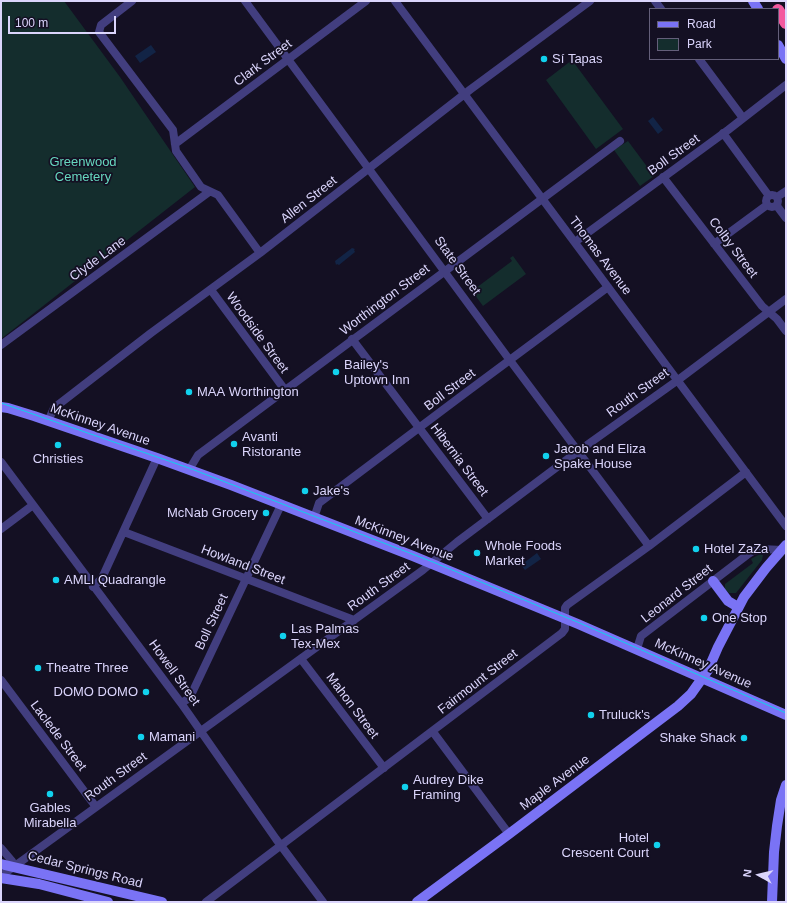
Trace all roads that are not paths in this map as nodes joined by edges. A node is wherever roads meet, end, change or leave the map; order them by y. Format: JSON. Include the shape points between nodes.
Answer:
{"nodes":[{"id":1,"x":132,"y":1,"type":"edge"},
{"id":2,"x":245,"y":1,"type":"edge"},
{"id":3,"x":366,"y":1,"type":"edge"},
{"id":4,"x":395,"y":1,"type":"edge"},
{"id":5,"x":585,"y":3,"type":"edge"},
{"id":6,"x":779,"y":11,"type":"edge"},
{"id":7,"x":786,"y":22,"type":"edge"},
{"id":8,"x":779,"y":47,"type":"edge"},
{"id":9,"x":786,"y":59,"type":"edge"},
{"id":10,"x":289,"y":60,"type":"junction"},
{"id":11,"x":700,"y":60,"type":"edge"},
{"id":12,"x":786,"y":85,"type":"edge"},
{"id":13,"x":465,"y":95,"type":"junction"},
{"id":14,"x":743,"y":118,"type":"junction"},
{"id":15,"x":723,"y":134,"type":"junction"},
{"id":16,"x":620,"y":141,"type":"dead end"},
{"id":17,"x":174,"y":144,"type":"junction"},
{"id":18,"x":369,"y":168,"type":"junction"},
{"id":19,"x":663,"y":177,"type":"junction"},
{"id":20,"x":786,"y":191,"type":"edge"},
{"id":21,"x":209,"y":192,"type":"junction"},
{"id":22,"x":773,"y":196,"type":"junction"},
{"id":23,"x":542,"y":198,"type":"junction"},
{"id":24,"x":767,"y":205,"type":"junction"},
{"id":25,"x":776,"y":206,"type":"junction"},
{"id":26,"x":786,"y":218,"type":"edge"},
{"id":27,"x":575,"y":242,"type":"junction"},
{"id":28,"x":714,"y":244,"type":"junction"},
{"id":29,"x":260,"y":253,"type":"junction"},
{"id":30,"x":445,"y":270,"type":"junction"},
{"id":31,"x":608,"y":287,"type":"junction"},
{"id":32,"x":211,"y":290,"type":"junction"},
{"id":33,"x":786,"y":299,"type":"edge"},
{"id":34,"x":769,"y":312,"type":"junction"},
{"id":35,"x":786,"y":331,"type":"edge"},
{"id":36,"x":352,"y":340,"type":"junction"},
{"id":37,"x":1,"y":345,"type":"edge"},
{"id":38,"x":510,"y":360,"type":"junction"},
{"id":39,"x":678,"y":380,"type":"junction"},
{"id":40,"x":284,"y":390,"type":"junction"},
{"id":41,"x":2,"y":407,"type":"edge"},
{"id":42,"x":48,"y":421,"type":"junction"},
{"id":43,"x":419,"y":428,"type":"junction"},
{"id":44,"x":578,"y":451,"type":"junction"},
{"id":45,"x":157,"y":458,"type":"junction"},
{"id":46,"x":1,"y":462,"type":"edge"},
{"id":47,"x":189,"y":470,"type":"junction"},
{"id":48,"x":746,"y":472,"type":"junction"},
{"id":49,"x":33,"y":505,"type":"junction"},
{"id":50,"x":281,"y":505,"type":"junction"},
{"id":51,"x":314,"y":518,"type":"junction"},
{"id":52,"x":488,"y":520,"type":"junction"},
{"id":53,"x":786,"y":526,"type":"edge"},
{"id":54,"x":1,"y":529,"type":"edge"},
{"id":55,"x":124,"y":532,"type":"junction"},
{"id":56,"x":649,"y":546,"type":"junction"},
{"id":57,"x":784,"y":548,"type":"edge"},
{"id":58,"x":431,"y":564,"type":"junction"},
{"id":59,"x":246,"y":579,"type":"junction"},
{"id":60,"x":713,"y":581,"type":"junction"},
{"id":61,"x":93,"y":586,"type":"junction"},
{"id":62,"x":738,"y":607,"type":"junction"},
{"id":63,"x":565,"y":619,"type":"junction"},
{"id":64,"x":354,"y":620,"type":"junction"},
{"id":65,"x":637,"y":650,"type":"junction"},
{"id":66,"x":300,"y":659,"type":"junction"},
{"id":67,"x":703,"y":678,"type":"junction"},
{"id":68,"x":1,"y":680,"type":"edge"},
{"id":69,"x":181,"y":703,"type":"junction"},
{"id":70,"x":786,"y":715,"type":"edge"},
{"id":71,"x":201,"y":731,"type":"junction"},
{"id":72,"x":433,"y":732,"type":"junction"},
{"id":73,"x":384,"y":768,"type":"junction"},
{"id":74,"x":786,"y":785,"type":"edge"},
{"id":75,"x":96,"y":807,"type":"junction"},
{"id":76,"x":509,"y":834,"type":"junction"},
{"id":77,"x":281,"y":846,"type":"junction"},
{"id":78,"x":1,"y":848,"type":"edge"},
{"id":79,"x":1,"y":864,"type":"edge"},
{"id":80,"x":14,"y":866,"type":"junction"},
{"id":81,"x":1,"y":877,"type":"edge"},
{"id":82,"x":425,"y":898,"type":"edge"},
{"id":83,"x":108,"y":902,"type":"edge"},
{"id":84,"x":162,"y":902,"type":"edge"},
{"id":85,"x":206,"y":902,"type":"edge"},
{"id":86,"x":322,"y":902,"type":"edge"},
{"id":87,"x":417,"y":902,"type":"edge"},
{"id":88,"x":772,"y":902,"type":"edge"}],
"edges":[{"from":1,"to":17,"type":"street","via":[[99,28],[173,130]]},
{"from":2,"to":10,"type":"street","name":"State Street"},
{"from":3,"to":10,"type":"street","name":"Clark Street"},
{"from":4,"to":13,"type":"street","name":"Thomas Avenue"},
{"from":5,"to":13,"type":"street","name":"Allen Street"},
{"from":6,"to":7,"type":"highway"},
{"from":8,"to":9,"type":"main road"},
{"from":10,"to":17,"type":"street","name":"Clark Street"},
{"from":10,"to":18,"type":"street","name":"State Street"},
{"from":11,"to":14,"type":"street"},
{"from":12,"to":14,"type":"street","name":"Boll Street"},
{"from":13,"to":18,"type":"street","name":"Allen Street"},
{"from":13,"to":23,"type":"street","name":"Thomas Avenue"},
{"from":14,"to":15,"type":"street","name":"Boll Street"},
{"from":15,"to":19,"type":"street","name":"Boll Street"},
{"from":15,"to":22,"type":"street"},
{"from":16,"to":23,"type":"street","name":"Worthington Street"},
{"from":17,"to":21,"type":"street","via":[[177,154],[201,187]]},
{"from":18,"to":29,"type":"street","name":"Allen Street"},
{"from":18,"to":30,"type":"street","name":"State Street"},
{"from":19,"to":27,"type":"street","name":"Boll Street"},
{"from":19,"to":28,"type":"street","name":"Colby Street"},
{"from":20,"to":22,"type":"street"},
{"from":21,"to":29,"type":"street","via":[[218,195]]},
{"from":21,"to":37,"type":"street","name":"Clyde Lane"},
{"from":22,"to":24,"type":"street","via":[[766,200]]},
{"from":22,"to":25,"type":"street","via":[[779,201]]},
{"from":23,"to":27,"type":"street","name":"Thomas Avenue"},
{"from":23,"to":30,"type":"street","name":"Worthington Street"},
{"from":24,"to":25,"type":"street"},
{"from":24,"to":28,"type":"street"},
{"from":25,"to":26,"type":"street"},
{"from":27,"to":31,"type":"street","name":"Thomas Avenue"},
{"from":28,"to":34,"type":"street","name":"Colby Street"},
{"from":29,"to":32,"type":"street","name":"Allen Street"},
{"from":30,"to":36,"type":"street","name":"Worthington Street"},
{"from":30,"to":38,"type":"street","name":"State Street"},
{"from":31,"to":38,"type":"street","name":"Boll Street"},
{"from":31,"to":39,"type":"street","name":"Thomas Avenue"},
{"from":32,"to":40,"type":"street","name":"Woodside Street"},
{"from":32,"to":42,"type":"street","name":"Allen Street","via":[[54,408]]},
{"from":33,"to":34,"type":"street","name":"Routh Street"},
{"from":34,"to":35,"type":"street","name":"Colby Street"},
{"from":34,"to":39,"type":"street","name":"Routh Street"},
{"from":36,"to":40,"type":"street","name":"Worthington Street"},
{"from":36,"to":43,"type":"street","name":"Hibernia Street"},
{"from":38,"to":43,"type":"street","name":"Boll Street"},
{"from":38,"to":44,"type":"street","name":"State Street"},
{"from":39,"to":44,"type":"street","name":"Routh Street"},
{"from":39,"to":48,"type":"street","name":"Thomas Avenue"},
{"from":40,"to":47,"type":"street","name":"Worthington Street","via":[[196,456]]},
{"from":41,"to":42,"type":"main road","name":"McKinney Avenue"},
{"from":42,"to":45,"type":"main road","name":"McKinney Avenue"},
{"from":43,"to":51,"type":"street","name":"Boll Street","via":[[319,503]]},
{"from":43,"to":52,"type":"street","name":"Hibernia Street"},
{"from":44,"to":52,"type":"street","name":"Routh Street"},
{"from":44,"to":56,"type":"street","name":"State Street"},
{"from":45,"to":47,"type":"main road","name":"McKinney Avenue"},
{"from":45,"to":55,"type":"street"},
{"from":46,"to":49,"type":"street","name":"Howell Street"},
{"from":47,"to":50,"type":"main road","name":"McKinney Avenue"},
{"from":48,"to":53,"type":"street","name":"Thomas Avenue"},
{"from":48,"to":56,"type":"street","name":"Fairmount Street"},
{"from":49,"to":54,"type":"street"},
{"from":49,"to":61,"type":"street","name":"Howell Street"},
{"from":50,"to":51,"type":"main road","name":"McKinney Avenue"},
{"from":50,"to":59,"type":"street","name":"Boll Street"},
{"from":51,"to":58,"type":"main road","name":"McKinney Avenue"},
{"from":52,"to":58,"type":"street","name":"Routh Street"},
{"from":55,"to":59,"type":"street","name":"Howland Street"},
{"from":55,"to":61,"type":"street","via":[[102,578]]},
{"from":56,"to":63,"type":"street","name":"Fairmount Street","via":[[567,604]]},
{"from":57,"to":60,"type":"street","name":"Leonard Street","via":[[753,551]]},
{"from":57,"to":62,"type":"main road","name":"Maple Avenue","via":[[754,583]]},
{"from":58,"to":63,"type":"main road","name":"McKinney Avenue"},
{"from":58,"to":64,"type":"street","name":"Routh Street"},
{"from":59,"to":64,"type":"street","name":"Howland Street"},
{"from":59,"to":69,"type":"street","name":"Boll Street","via":[[192,693]]},
{"from":60,"to":62,"type":"main road","via":[[728,601]]},
{"from":60,"to":65,"type":"street","name":"Leonard Street","via":[[641,636]]},
{"from":61,"to":69,"type":"street","name":"Howell Street"},
{"from":62,"to":67,"type":"main road","name":"Maple Avenue"},
{"from":63,"to":65,"type":"main road","name":"McKinney Avenue"},
{"from":63,"to":72,"type":"street","name":"Fairmount Street","via":[[565,629],[562,633]]},
{"from":64,"to":66,"type":"street","name":"Routh Street"},
{"from":65,"to":67,"type":"main road","name":"McKinney Avenue"},
{"from":66,"to":71,"type":"street","name":"Routh Street"},
{"from":66,"to":73,"type":"street","name":"Mahon Street"},
{"from":67,"to":70,"type":"main road","name":"McKinney Avenue"},
{"from":67,"to":76,"type":"main road","name":"Maple Avenue","via":[[678,706]]},
{"from":68,"to":75,"type":"street","name":"Laclede Street"},
{"from":69,"to":71,"type":"street","name":"Howell Street"},
{"from":71,"to":75,"type":"street","name":"Routh Street"},
{"from":71,"to":77,"type":"street","name":"Howell Street"},
{"from":72,"to":73,"type":"street","name":"Fairmount Street"},
{"from":72,"to":76,"type":"street"},
{"from":73,"to":77,"type":"street","name":"Fairmount Street"},
{"from":74,"to":88,"type":"main road","via":[[776,826]]},
{"from":75,"to":80,"type":"street","name":"Routh Street"},
{"from":76,"to":82,"type":"main road","name":"Maple Avenue"},
{"from":77,"to":85,"type":"street","name":"Fairmount Street"},
{"from":77,"to":86,"type":"street","name":"Howell Street"},
{"from":78,"to":80,"type":"street"},
{"from":79,"to":80,"type":"main road","name":"Cedar Springs Road"},
{"from":80,"to":81,"type":"street","name":"Routh Street"},
{"from":80,"to":84,"type":"main road","name":"Cedar Springs Road"},
{"from":81,"to":83,"type":"main road","name":"Cedar Springs Road"},
{"from":82,"to":87,"type":"main road","name":"Maple Avenue"}]}
